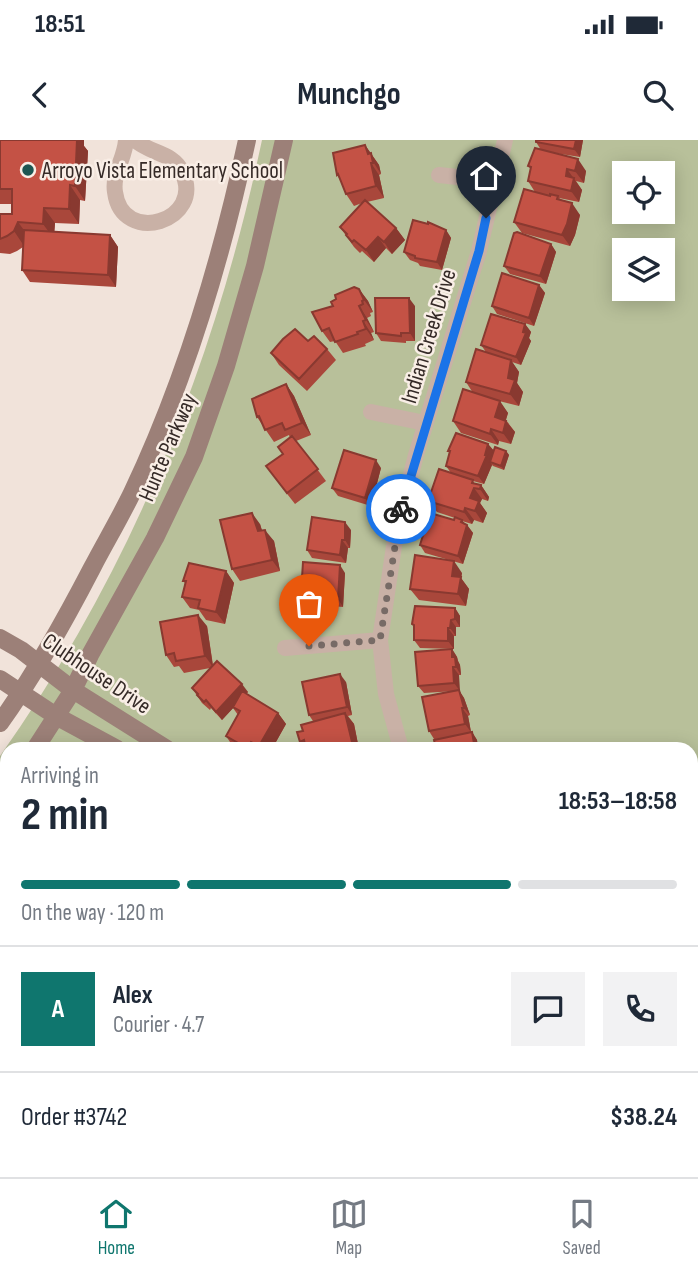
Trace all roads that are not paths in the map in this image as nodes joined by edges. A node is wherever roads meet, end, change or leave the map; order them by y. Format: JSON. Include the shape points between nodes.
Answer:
{"nodes":[{"id":1,"x":126,"y":140,"type":"edge"},
{"id":2,"x":135,"y":140,"type":"edge"},
{"id":3,"x":247,"y":140,"type":"edge"},
{"id":4,"x":284,"y":140,"type":"edge"},
{"id":5,"x":505,"y":140,"type":"edge"},
{"id":6,"x":439,"y":175,"type":"dead end"},
{"id":7,"x":494,"y":181,"type":"junction"},
{"id":8,"x":371,"y":412,"type":"dead end"},
{"id":9,"x":425,"y":423,"type":"junction"},
{"id":10,"x":0,"y":638,"type":"edge"},
{"id":11,"x":380,"y":640,"type":"junction"},
{"id":12,"x":285,"y":648,"type":"dead end"},
{"id":13,"x":37,"y":665,"type":"junction"},
{"id":14,"x":0,"y":679,"type":"edge"},
{"id":15,"x":73,"y":690,"type":"junction"},
{"id":16,"x":22,"y":692,"type":"junction"},
{"id":17,"x":56,"y":716,"type":"junction"},
{"id":18,"x":0,"y":723,"type":"edge"},
{"id":19,"x":39,"y":742,"type":"edge"},
{"id":20,"x":104,"y":742,"type":"edge"},
{"id":21,"x":156,"y":742,"type":"edge"},
{"id":22,"x":399,"y":742,"type":"edge"}],
"edges":[{"from":1,"to":2,"type":"street","via":[[115,196],[120,207],[138,222],[161,222],[180,208],[185,197],[183,173],[167,155]]},
{"from":3,"to":13,"type":"main road","name":"Hunte Parkway","via":[[208,294],[176,387],[132,493]]},
{"from":4,"to":15,"type":"main road","name":"Hunte Parkway","via":[[255,266],[194,457]]},
{"from":5,"to":7,"type":"street","name":"Indian Creek Drive"},
{"from":6,"to":7,"type":"street"},
{"from":7,"to":9,"type":"street","name":"Indian Creek Drive","via":[[479,251]]},
{"from":8,"to":9,"type":"street","name":"Indian Creek Drive"},
{"from":9,"to":11,"type":"street","name":"Indian Creek Drive","via":[[398,520]]},
{"from":10,"to":13,"type":"main road","name":"Clubhouse Drive"},
{"from":11,"to":12,"type":"street"},
{"from":11,"to":22,"type":"street","name":"Indian Creek Drive","via":[[386,694]]},
{"from":13,"to":15,"type":"main road","name":"Clubhouse Drive"},
{"from":13,"to":16,"type":"main road","name":"Hunte Parkway"},
{"from":14,"to":16,"type":"main road"},
{"from":15,"to":17,"type":"main road","name":"Hunte Parkway"},
{"from":15,"to":21,"type":"main road","name":"Clubhouse Drive"},
{"from":16,"to":17,"type":"main road"},
{"from":16,"to":18,"type":"main road","name":"Hunte Parkway"},
{"from":17,"to":19,"type":"main road","name":"Hunte Parkway"},
{"from":17,"to":20,"type":"main road"}]}
